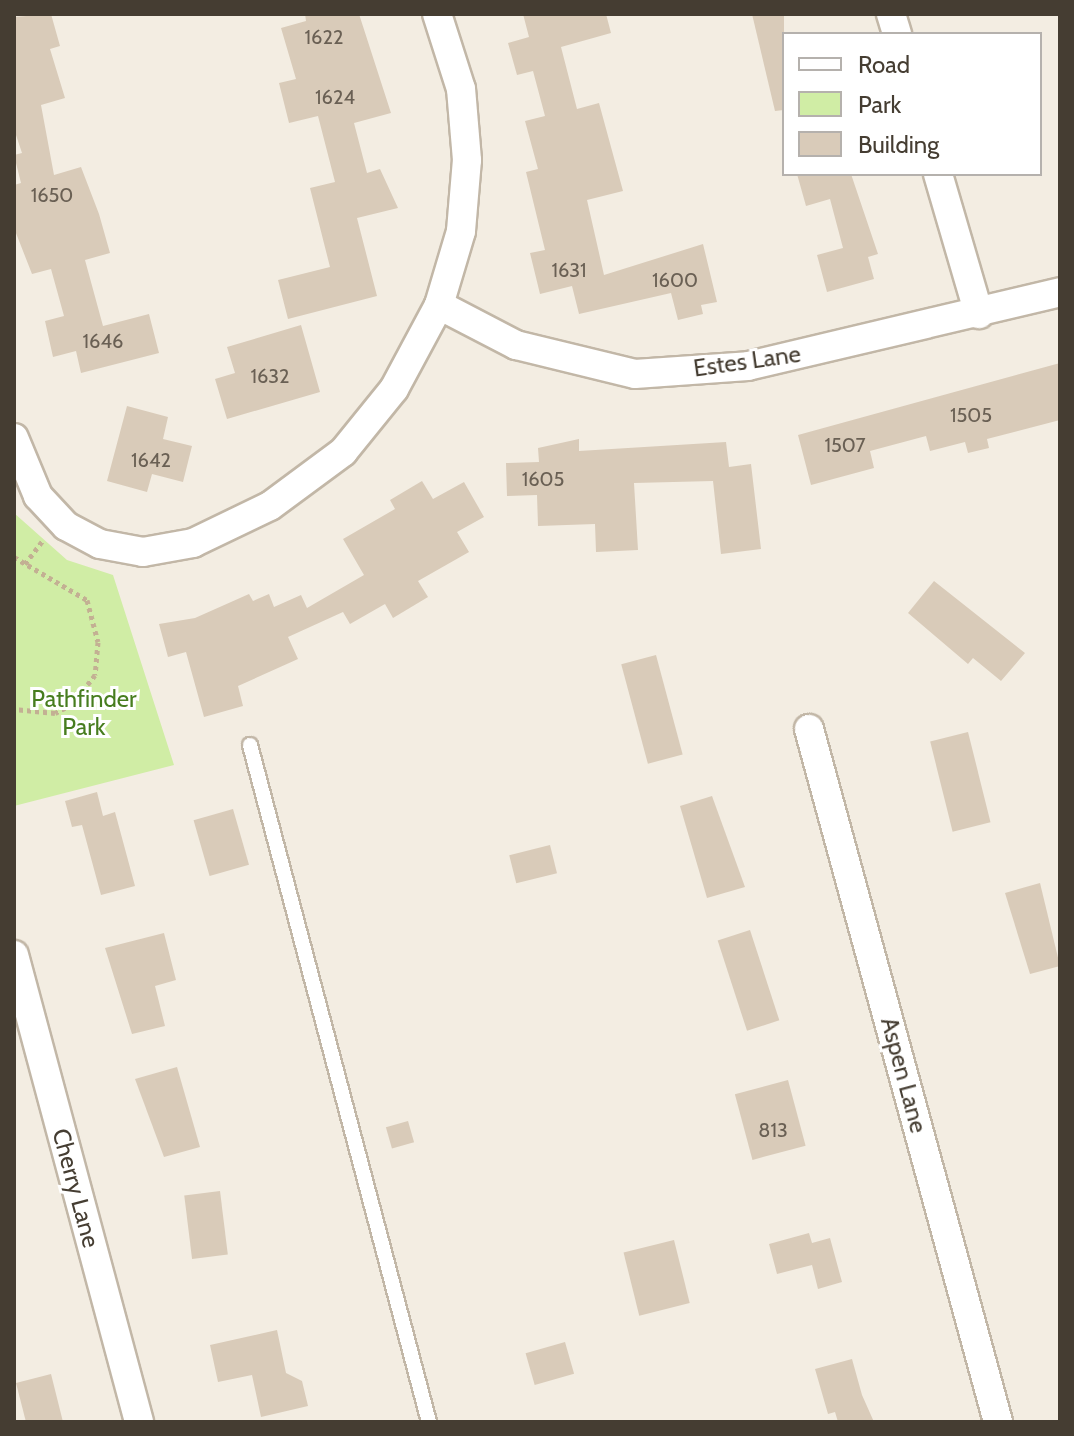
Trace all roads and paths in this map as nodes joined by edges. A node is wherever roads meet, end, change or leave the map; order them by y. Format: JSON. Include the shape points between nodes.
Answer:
{"nodes":[{"id":1,"x":437,"y":14,"type":"edge"},
{"id":2,"x":939,"y":176,"type":"edge"},
{"id":3,"x":1060,"y":292,"type":"edge"},
{"id":4,"x":439,"y":305,"type":"junction"},
{"id":5,"x":979,"y":314,"type":"junction"},
{"id":6,"x":14,"y":438,"type":"edge"},
{"id":7,"x":45,"y":538,"type":"dead end"},
{"id":8,"x":14,"y":557,"type":"edge"},
{"id":9,"x":25,"y":564,"type":"junction"},
{"id":10,"x":14,"y":709,"type":"edge"},
{"id":11,"x":809,"y":729,"type":"dead end"},
{"id":12,"x":250,"y":745,"type":"dead end"},
{"id":13,"x":14,"y":955,"type":"edge"},
{"id":14,"x":139,"y":1422,"type":"edge"},
{"id":15,"x":429,"y":1422,"type":"edge"},
{"id":16,"x":998,"y":1422,"type":"edge"}],
"edges":[{"from":1,"to":4,"type":"street","via":[[461,89],[467,160],[461,231]]},
{"from":2,"to":5,"type":"street"},
{"from":3,"to":5,"type":"street","name":"Estes Lane"},
{"from":4,"to":5,"type":"street","name":"Estes Lane","via":[[516,345],[635,374],[748,366]]},
{"from":4,"to":6,"type":"street","via":[[394,389],[343,452],[270,506],[193,543],[143,552],[100,544],[66,526],[38,496]]},
{"from":7,"to":9,"type":"path"},
{"from":8,"to":9,"type":"path"},
{"from":9,"to":10,"type":"path","via":[[87,600],[97,618],[98,642],[95,675],[72,704],[55,713]]},
{"from":11,"to":16,"type":"street","name":"Aspen Lane"},
{"from":12,"to":15,"type":"lane"},
{"from":13,"to":14,"type":"street","name":"Cherry Lane"}]}
